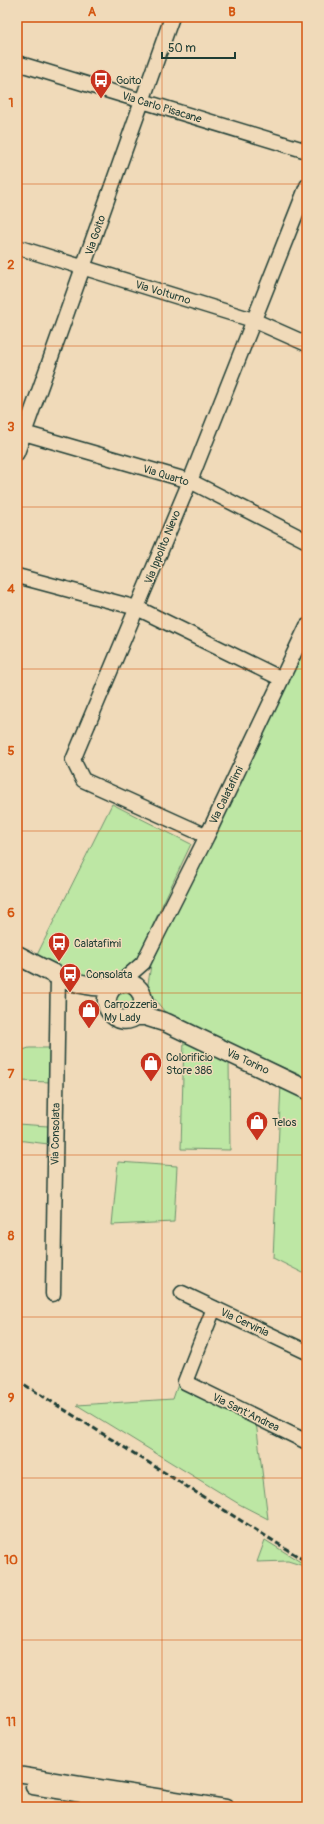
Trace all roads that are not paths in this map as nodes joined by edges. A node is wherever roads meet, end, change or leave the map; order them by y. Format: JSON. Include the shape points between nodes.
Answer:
{"nodes":[{"id":1,"x":172,"y":17,"type":"edge"},
{"id":2,"x":17,"y":63,"type":"edge"},
{"id":3,"x":142,"y":101,"type":"junction"},
{"id":4,"x":307,"y":151,"type":"edge"},
{"id":5,"x":307,"y":186,"type":"edge"},
{"id":6,"x":17,"y":247,"type":"edge"},
{"id":7,"x":84,"y":268,"type":"junction"},
{"id":8,"x":253,"y":320,"type":"junction"},
{"id":9,"x":307,"y":344,"type":"edge"},
{"id":10,"x":20,"y":432,"type":"edge"},
{"id":11,"x":17,"y":453,"type":"edge"},
{"id":12,"x":190,"y":481,"type":"junction"},
{"id":13,"x":307,"y":541,"type":"edge"},
{"id":14,"x":17,"y":576,"type":"edge"},
{"id":15,"x":137,"y":608,"type":"junction"},
{"id":16,"x":307,"y":626,"type":"edge"},
{"id":17,"x":282,"y":679,"type":"junction"},
{"id":18,"x":206,"y":836,"type":"junction"},
{"id":19,"x":17,"y":955,"type":"edge"},
{"id":20,"x":143,"y":963,"type":"junction"},
{"id":21,"x":58,"y":974,"type":"junction"},
{"id":22,"x":118,"y":984,"type":"junction"},
{"id":23,"x":87,"y":985,"type":"junction"},
{"id":24,"x":142,"y":996,"type":"junction"},
{"id":25,"x":107,"y":1006,"type":"junction"},
{"id":26,"x":136,"y":1016,"type":"junction"},
{"id":27,"x":167,"y":1023,"type":"junction"},
{"id":28,"x":307,"y":1090,"type":"edge"},
{"id":29,"x":182,"y":1293,"type":"dead end"},
{"id":30,"x":53,"y":1294,"type":"dead end"},
{"id":31,"x":214,"y":1308,"type":"junction"},
{"id":32,"x":307,"y":1352,"type":"edge"},
{"id":33,"x":307,"y":1442,"type":"edge"},
{"id":34,"x":17,"y":1774,"type":"edge"},
{"id":35,"x":17,"y":1784,"type":"edge"},
{"id":36,"x":155,"y":1807,"type":"edge"},
{"id":37,"x":226,"y":1807,"type":"edge"}],
"edges":[{"from":1,"to":3,"type":"street","name":"Via Goito"},
{"from":2,"to":3,"type":"street","name":"Via Carlo Pisacane"},
{"from":3,"to":4,"type":"street","name":"Via Carlo Pisacane"},
{"from":3,"to":7,"type":"street","name":"Via Goito"},
{"from":5,"to":8,"type":"street","name":"Via Ippolito Nievo"},
{"from":6,"to":7,"type":"street","name":"Via Volturno"},
{"from":7,"to":8,"type":"street","name":"Via Volturno"},
{"from":7,"to":10,"type":"street","name":"Via Goito"},
{"from":8,"to":9,"type":"street","name":"Via Volturno"},
{"from":8,"to":12,"type":"street","name":"Via Ippolito Nievo"},
{"from":10,"to":11,"type":"street","name":"Via Goito"},
{"from":10,"to":12,"type":"street","name":"Via Quarto"},
{"from":12,"to":13,"type":"street","name":"Via Quarto"},
{"from":12,"to":15,"type":"street","name":"Via Ippolito Nievo"},
{"from":14,"to":15,"type":"street"},
{"from":15,"to":17,"type":"street"},
{"from":15,"to":18,"type":"street","name":"Via Ippolito Nievo","via":[[73,760],[83,780]]},
{"from":16,"to":17,"type":"street","name":"Via Calatafimi"},
{"from":17,"to":18,"type":"street","name":"Via Calatafimi"},
{"from":18,"to":20,"type":"street","name":"Via Calatafimi"},
{"from":19,"to":21,"type":"main road","name":"Via Torino"},
{"from":20,"to":22,"type":"street","name":"Via Calatafimi"},
{"from":20,"to":24,"type":"street","name":"Via Calatafimi"},
{"from":21,"to":23,"type":"main road","name":"Via Torino"},
{"from":21,"to":30,"type":"street","name":"Via Consolata"},
{"from":22,"to":23,"type":"main road","name":"Via Torino"},
{"from":22,"to":24,"type":"main road","name":"Via Torino","via":[[132,984]]},
{"from":22,"to":25,"type":"main road","via":[[107,994]]},
{"from":23,"to":25,"type":"main road","name":"Via Torino","via":[[100,995]]},
{"from":24,"to":26,"type":"main road","via":[[140,1011]]},
{"from":24,"to":27,"type":"main road","name":"Via Torino"},
{"from":25,"to":26,"type":"main road","name":"Via Torino","via":[[109,1012],[119,1019]]},
{"from":26,"to":27,"type":"main road","name":"Via Torino"},
{"from":27,"to":28,"type":"main road","name":"Via Torino"},
{"from":29,"to":31,"type":"street","name":"Via Cervinia"},
{"from":31,"to":32,"type":"street","name":"Via Cervinia"},
{"from":31,"to":33,"type":"street","name":"Via Sant'Andrea","via":[[185,1382]]},
{"from":34,"to":37,"type":"street"},
{"from":35,"to":36,"type":"street"}]}
